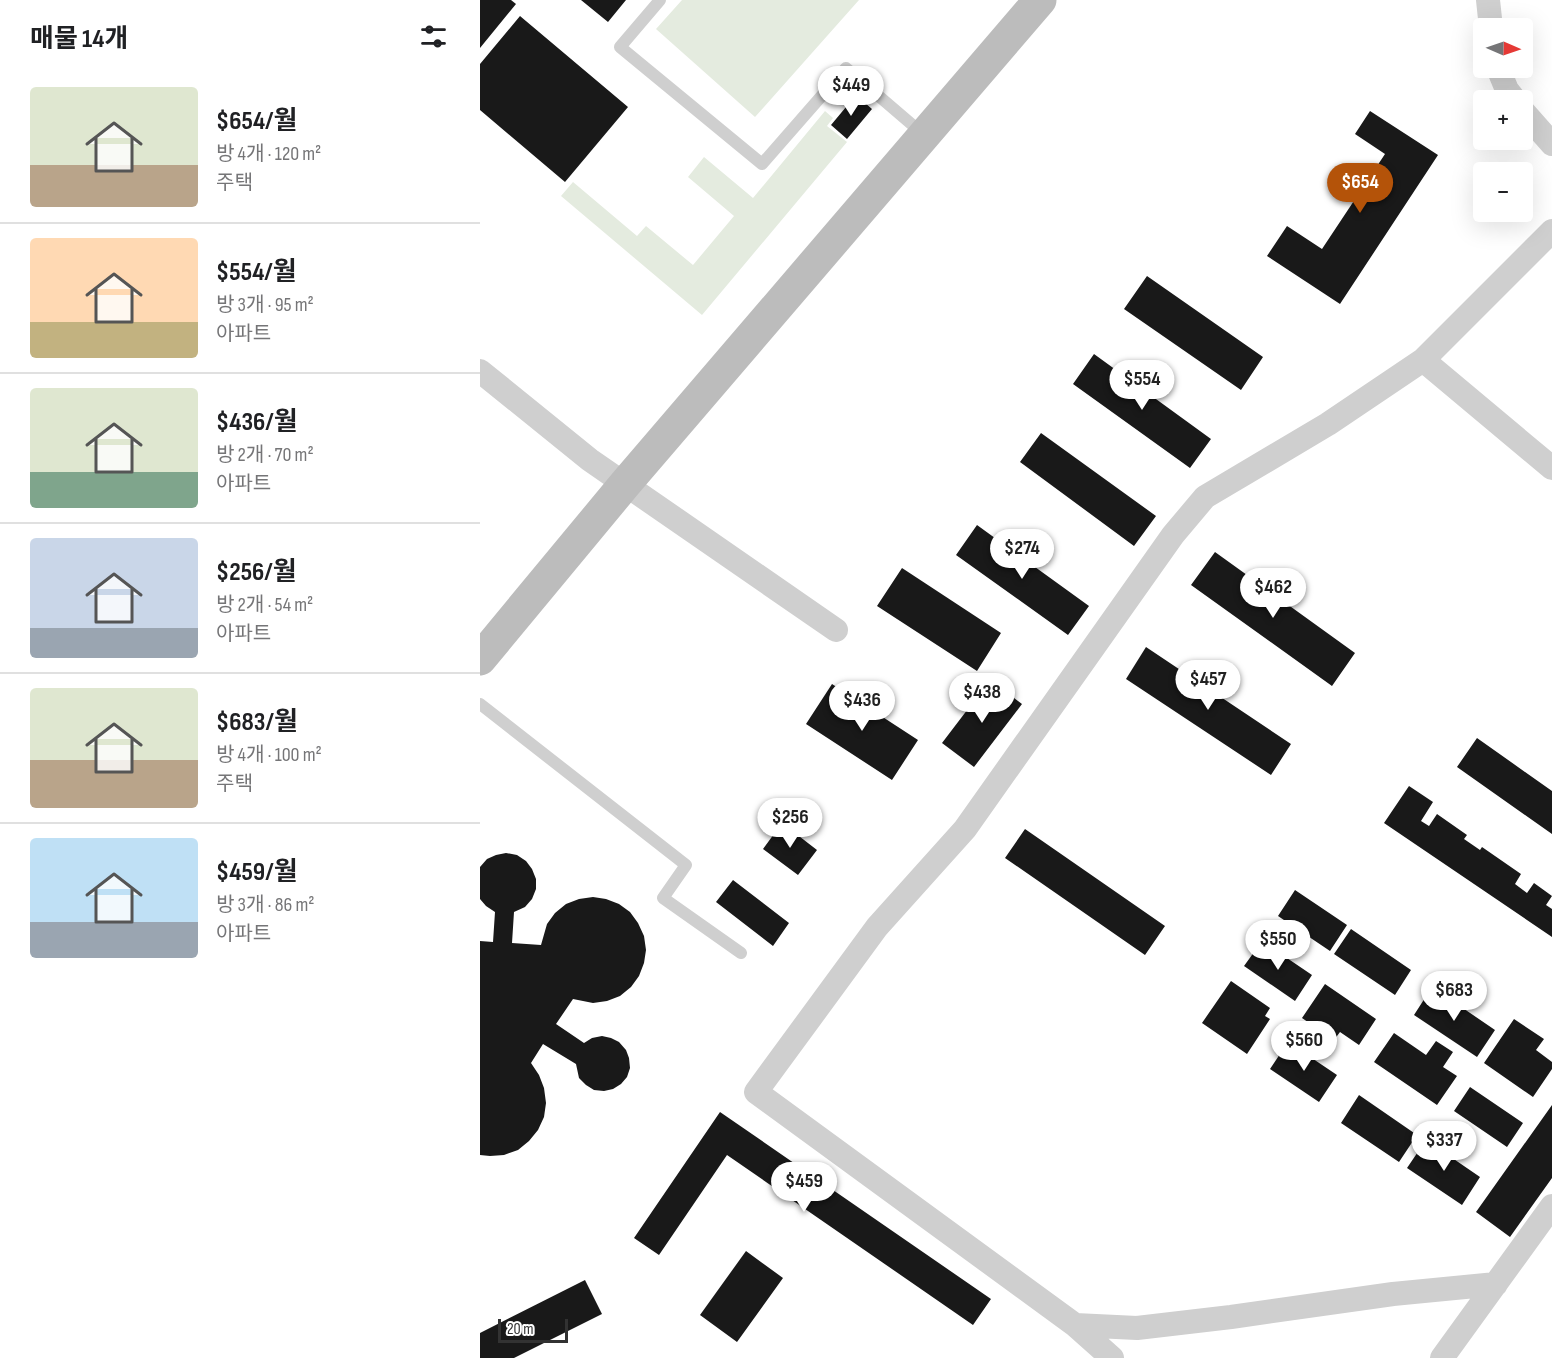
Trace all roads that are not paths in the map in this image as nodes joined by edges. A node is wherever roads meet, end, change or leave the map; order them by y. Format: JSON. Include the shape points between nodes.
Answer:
{"nodes":[{"id":1,"x":660,"y":0,"type":"edge"},
{"id":2,"x":1040,"y":0,"type":"edge"},
{"id":3,"x":1488,"y":0,"type":"edge"},
{"id":4,"x":1490,"y":18,"type":"edge"},
{"id":5,"x":1533,"y":122,"type":"edge"},
{"id":6,"x":924,"y":135,"type":"junction"},
{"id":7,"x":1552,"y":144,"type":"edge"},
{"id":8,"x":1552,"y":231,"type":"edge"},
{"id":9,"x":1423,"y":360,"type":"junction"},
{"id":10,"x":480,"y":371,"type":"edge"},
{"id":11,"x":1552,"y":468,"type":"edge"},
{"id":12,"x":625,"y":484,"type":"junction"},
{"id":13,"x":836,"y":630,"type":"dead end"},
{"id":14,"x":480,"y":658,"type":"edge"},
{"id":15,"x":480,"y":704,"type":"edge"},
{"id":16,"x":741,"y":953,"type":"dead end"},
{"id":17,"x":1552,"y":1206,"type":"edge"},
{"id":18,"x":1496,"y":1284,"type":"junction"},
{"id":19,"x":1075,"y":1325,"type":"junction"},
{"id":20,"x":1112,"y":1358,"type":"edge"},
{"id":21,"x":1442,"y":1358,"type":"edge"}],
"edges":[{"from":1,"to":6,"type":"lane","via":[[620,48],[762,164],[846,68]]},
{"from":2,"to":6,"type":"street"},
{"from":3,"to":4,"type":"street"},
{"from":5,"to":7,"type":"street"},
{"from":6,"to":12,"type":"street"},
{"from":8,"to":9,"type":"street"},
{"from":9,"to":11,"type":"street"},
{"from":9,"to":19,"type":"street","via":[[1206,497],[1173,535],[965,829],[877,927],[756,1092]]},
{"from":10,"to":12,"type":"street"},
{"from":12,"to":13,"type":"street"},
{"from":12,"to":14,"type":"street"},
{"from":15,"to":16,"type":"lane","via":[[686,865],[663,898]]},
{"from":17,"to":18,"type":"street"},
{"from":18,"to":19,"type":"street","via":[[1137,1328]]},
{"from":18,"to":21,"type":"street"},
{"from":19,"to":20,"type":"street"}]}
